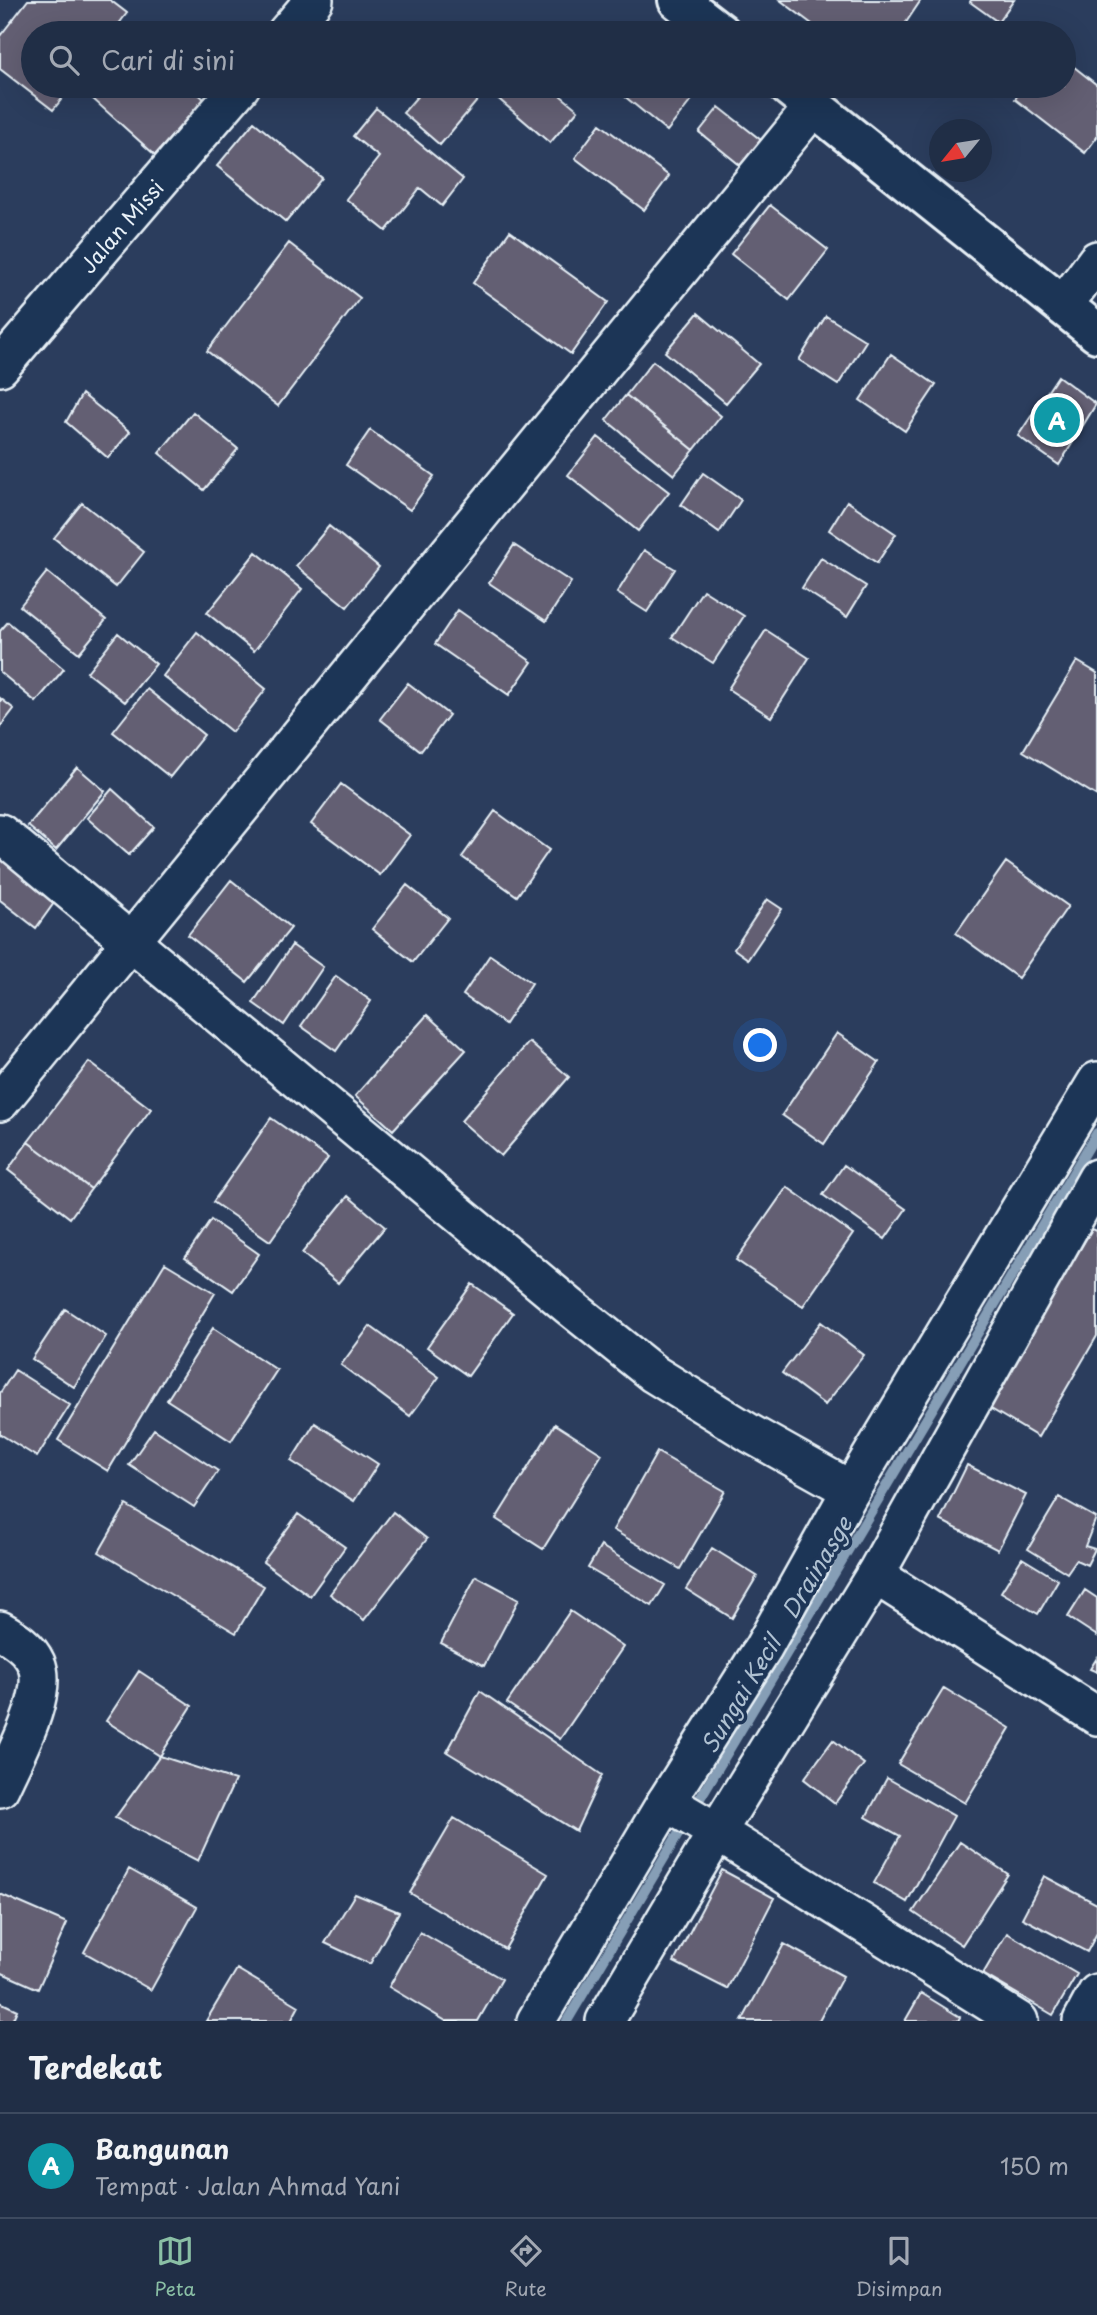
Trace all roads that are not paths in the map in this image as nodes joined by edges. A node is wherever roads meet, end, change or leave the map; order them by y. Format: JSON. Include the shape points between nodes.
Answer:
{"nodes":[{"id":1,"x":314,"y":0,"type":"edge"},
{"id":2,"x":678,"y":0,"type":"edge"},
{"id":3,"x":296,"y":21,"type":"edge"},
{"id":4,"x":705,"y":21,"type":"edge"},
{"id":5,"x":230,"y":98,"type":"edge"},
{"id":6,"x":799,"y":98,"type":"edge"},
{"id":7,"x":803,"y":98,"type":"edge"},
{"id":8,"x":1097,"y":260,"type":"edge"},
{"id":9,"x":1063,"y":306,"type":"junction"},
{"id":10,"x":1097,"y":333,"type":"edge"},
{"id":11,"x":3,"y":356,"type":"edge"},
{"id":12,"x":0,"y":832,"type":"edge"},
{"id":13,"x":130,"y":940,"type":"junction"},
{"id":14,"x":1097,"y":1081,"type":"edge"},
{"id":15,"x":0,"y":1102,"type":"edge"},
{"id":16,"x":1097,"y":1178,"type":"edge"},
{"id":17,"x":851,"y":1490,"type":"junction"},
{"id":18,"x":875,"y":1575,"type":"junction"},
{"id":19,"x":0,"y":1630,"type":"edge"},
{"id":20,"x":1097,"y":1716,"type":"edge"},
{"id":21,"x":0,"y":1788,"type":"edge"},
{"id":22,"x":692,"y":1817,"type":"junction"},
{"id":23,"x":1097,"y":1993,"type":"edge"},
{"id":24,"x":536,"y":2021,"type":"edge"},
{"id":25,"x":605,"y":2021,"type":"edge"},
{"id":26,"x":1019,"y":2021,"type":"edge"},
{"id":27,"x":1082,"y":2021,"type":"edge"}],
"edges":[{"from":1,"to":3,"type":"street"},
{"from":2,"to":4,"type":"highway"},
{"from":5,"to":11,"type":"street","name":"Jalan Missi"},
{"from":6,"to":13,"type":"street"},
{"from":7,"to":9,"type":"highway"},
{"from":8,"to":9,"type":"street"},
{"from":9,"to":10,"type":"highway"},
{"from":12,"to":13,"type":"street"},
{"from":13,"to":15,"type":"street"},
{"from":13,"to":17,"type":"street","via":[[654,1374]]},
{"from":14,"to":17,"type":"street"},
{"from":16,"to":18,"type":"street"},
{"from":17,"to":22,"type":"street","via":[[763,1648]]},
{"from":18,"to":20,"type":"street"},
{"from":18,"to":22,"type":"street"},
{"from":19,"to":21,"type":"street","via":[[30,1653],[40,1678],[31,1716]]},
{"from":22,"to":24,"type":"street"},
{"from":22,"to":25,"type":"street"},
{"from":22,"to":26,"type":"street"},
{"from":23,"to":27,"type":"street"}]}
